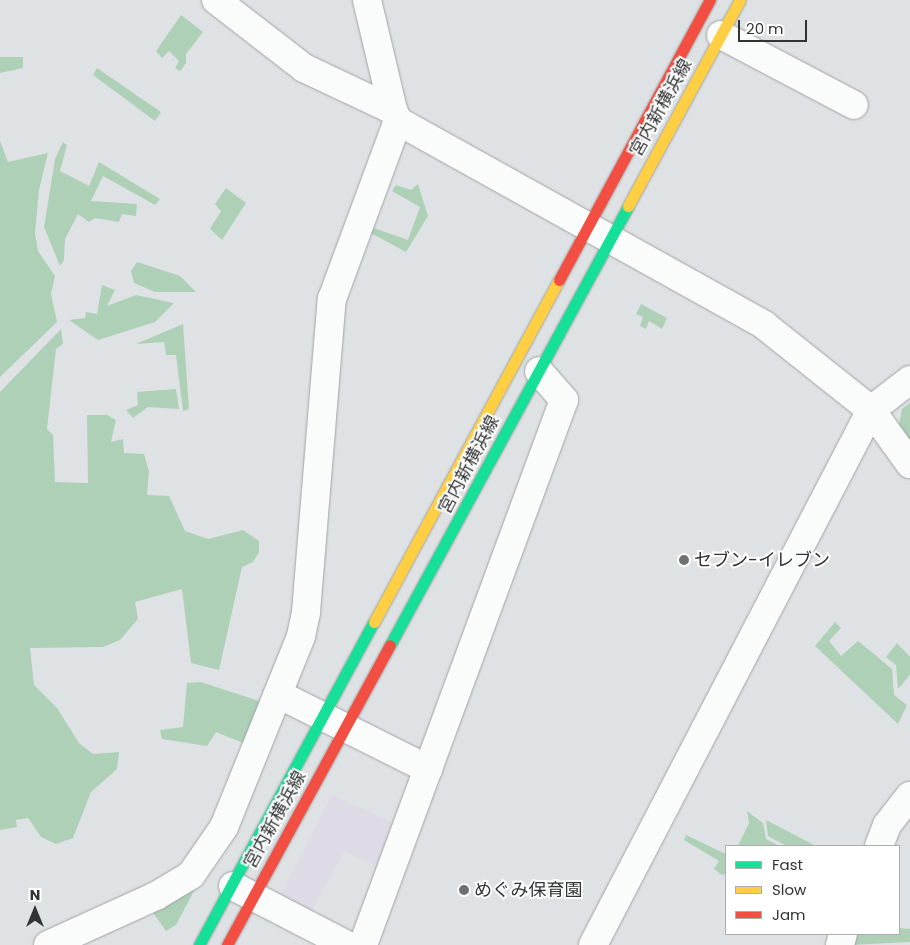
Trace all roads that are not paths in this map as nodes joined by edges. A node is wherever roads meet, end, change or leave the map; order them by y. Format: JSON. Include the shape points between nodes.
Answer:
{"nodes":[{"id":1,"x":216,"y":0,"type":"edge"},
{"id":2,"x":368,"y":0,"type":"edge"},
{"id":3,"x":710,"y":0,"type":"edge"},
{"id":4,"x":740,"y":0,"type":"edge"},
{"id":5,"x":721,"y":35,"type":"junction"},
{"id":6,"x":854,"y":105,"type":"dead end"},
{"id":7,"x":396,"y":116,"type":"junction"},
{"id":8,"x":599,"y":232,"type":"junction"},
{"id":9,"x":539,"y":371,"type":"junction"},
{"id":10,"x":910,"y":380,"type":"edge"},
{"id":11,"x":871,"y":410,"type":"junction"},
{"id":12,"x":910,"y":464,"type":"edge"},
{"id":13,"x":278,"y":694,"type":"junction"},
{"id":14,"x":334,"y":722,"type":"junction"},
{"id":15,"x":428,"y":769,"type":"junction"},
{"id":16,"x":910,"y":796,"type":"edge"},
{"id":17,"x":879,"y":845,"type":"edge"},
{"id":18,"x":243,"y":891,"type":"junction"},
{"id":19,"x":48,"y":945,"type":"edge"},
{"id":20,"x":199,"y":945,"type":"edge"},
{"id":21,"x":227,"y":945,"type":"edge"},
{"id":22,"x":347,"y":945,"type":"edge"},
{"id":23,"x":363,"y":945,"type":"edge"},
{"id":24,"x":593,"y":945,"type":"edge"}],
"edges":[{"from":1,"to":7,"type":"street","via":[[304,68]]},
{"from":2,"to":7,"type":"street"},
{"from":3,"to":8,"type":"street","name":"宮内新横浜線"},
{"from":4,"to":5,"type":"street","name":"宮内新横浜線"},
{"from":5,"to":6,"type":"street"},
{"from":5,"to":8,"type":"street","name":"宮内新横浜線"},
{"from":7,"to":8,"type":"street"},
{"from":7,"to":13,"type":"street","via":[[332,298],[306,612],[301,636]]},
{"from":8,"to":9,"type":"street","name":"宮内新横浜線"},
{"from":8,"to":11,"type":"street","via":[[764,325]]},
{"from":8,"to":14,"type":"street","name":"宮内新横浜線"},
{"from":9,"to":14,"type":"street","name":"宮内新横浜線"},
{"from":9,"to":15,"type":"street","via":[[564,400]]},
{"from":10,"to":11,"type":"street"},
{"from":11,"to":12,"type":"street"},
{"from":11,"to":24,"type":"street"},
{"from":13,"to":14,"type":"street"},
{"from":13,"to":19,"type":"street","via":[[224,827],[199,868],[156,896]]},
{"from":14,"to":15,"type":"street"},
{"from":14,"to":18,"type":"street","name":"宮内新横浜線"},
{"from":14,"to":18,"type":"street","name":"宮内新横浜線"},
{"from":15,"to":23,"type":"street"},
{"from":16,"to":17,"type":"street","via":[[887,825]]},
{"from":18,"to":20,"type":"street","name":"宮内新横浜線"},
{"from":18,"to":21,"type":"street","name":"宮内新横浜線"},
{"from":18,"to":22,"type":"street"}]}
